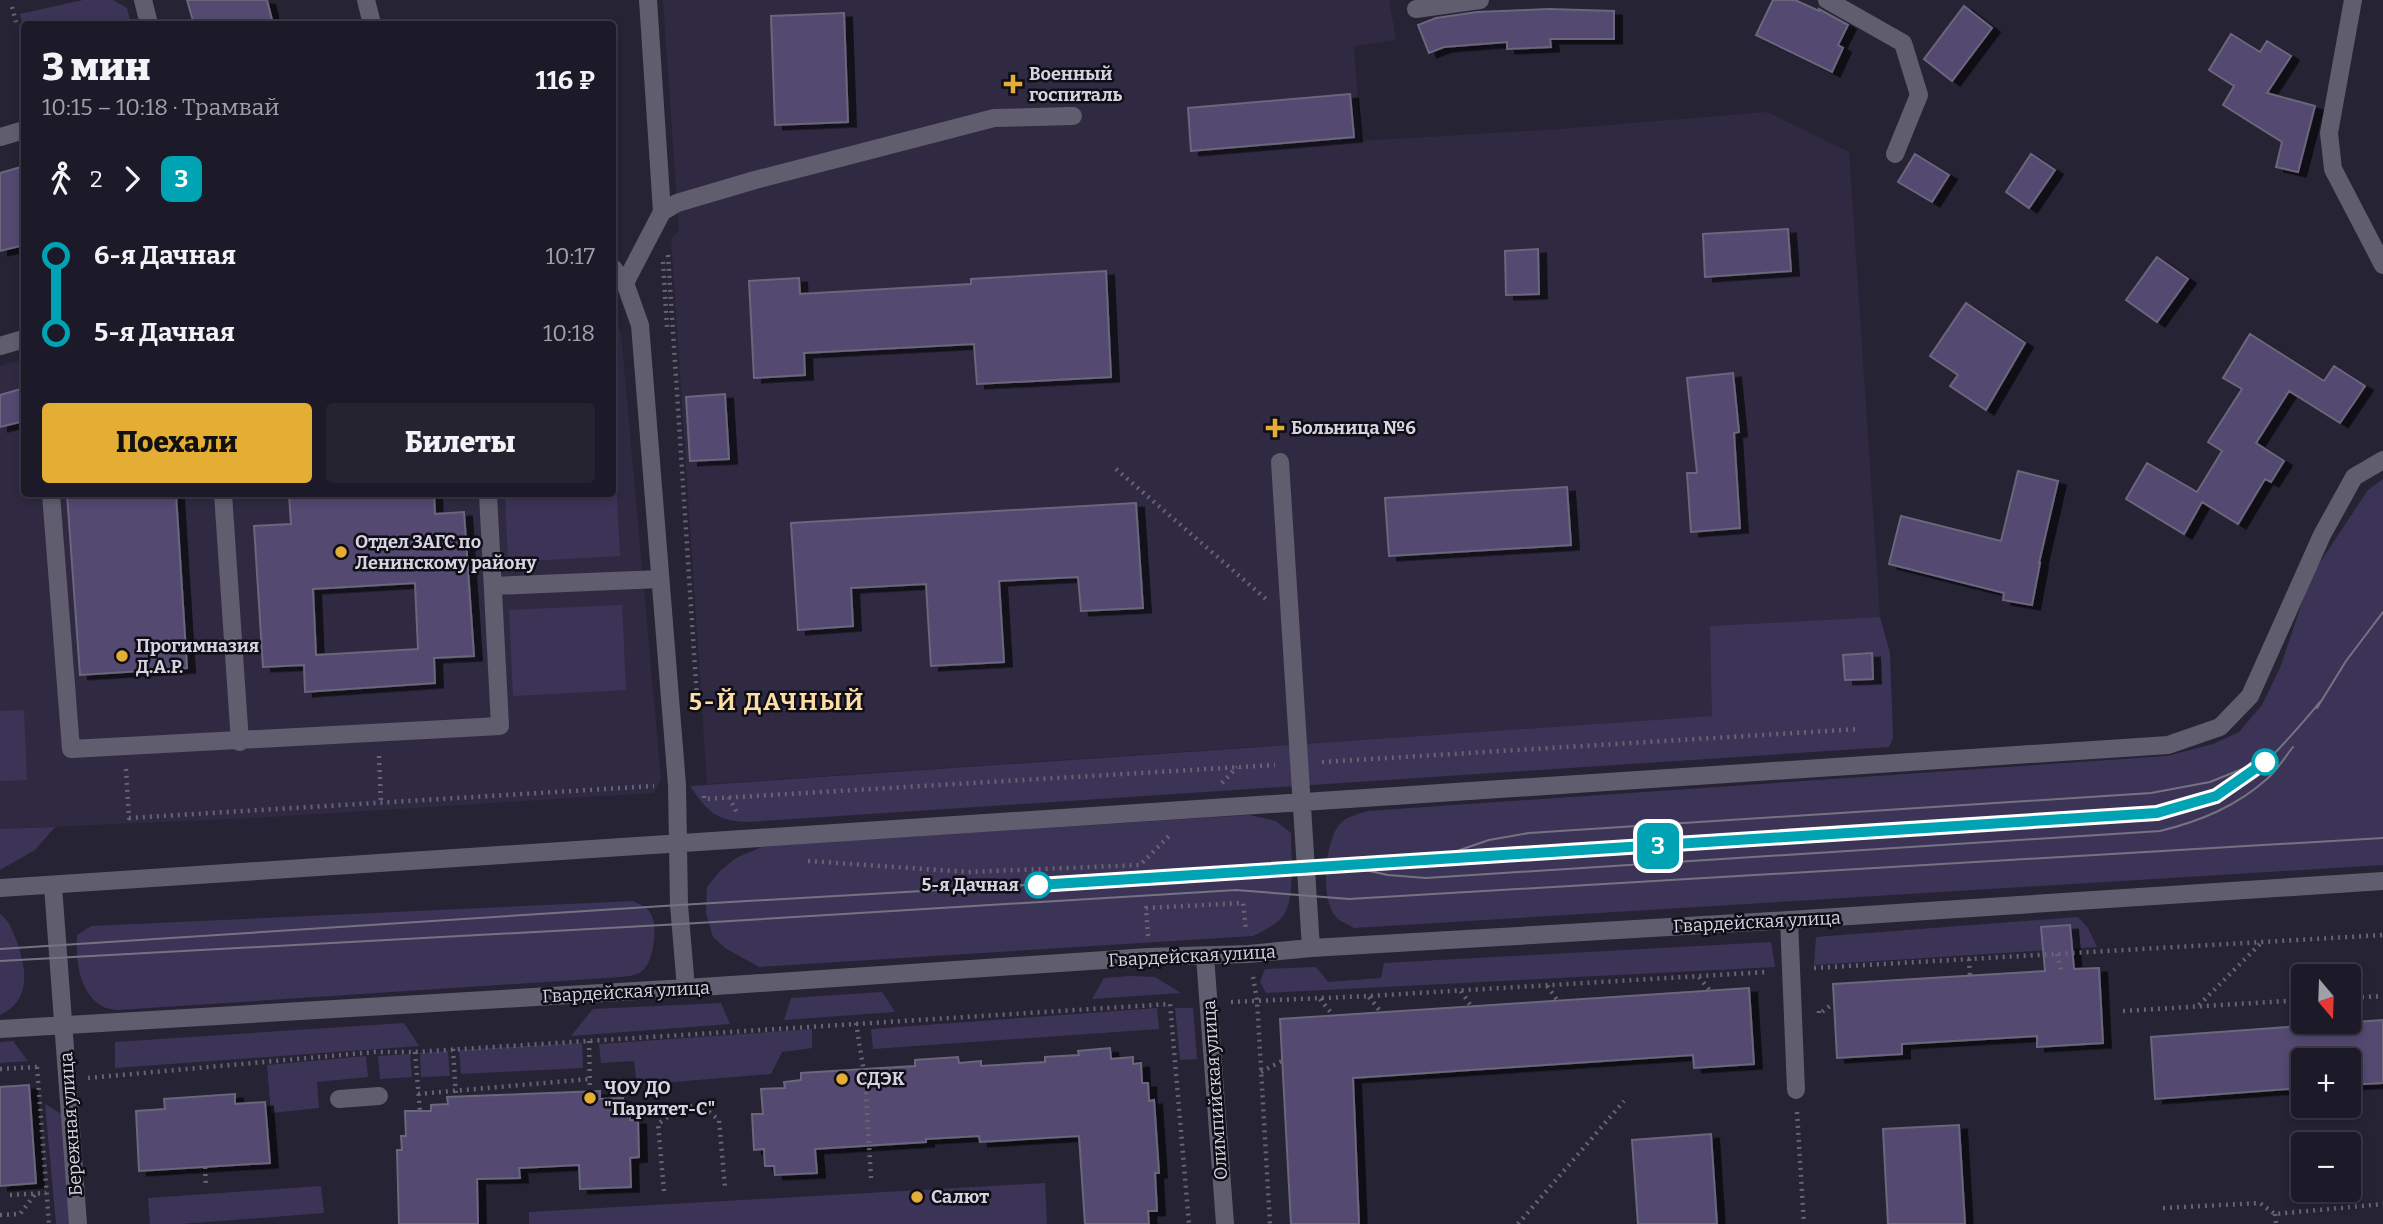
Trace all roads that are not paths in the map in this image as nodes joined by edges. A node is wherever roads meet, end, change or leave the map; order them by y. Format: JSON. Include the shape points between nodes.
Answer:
{"nodes":[{"id":1,"x":143,"y":0,"type":"edge"},
{"id":2,"x":366,"y":0,"type":"edge"},
{"id":3,"x":648,"y":0,"type":"edge"},
{"id":4,"x":1480,"y":0,"type":"edge"},
{"id":5,"x":1827,"y":0,"type":"edge"},
{"id":6,"x":2353,"y":0,"type":"edge"},
{"id":7,"x":1416,"y":9,"type":"dead end"},
{"id":8,"x":148,"y":21,"type":"edge"},
{"id":9,"x":371,"y":21,"type":"edge"},
{"id":10,"x":1073,"y":116,"type":"dead end"},
{"id":11,"x":21,"y":132,"type":"edge"},
{"id":12,"x":0,"y":137,"type":"edge"},
{"id":13,"x":1895,"y":154,"type":"dead end"},
{"id":14,"x":662,"y":212,"type":"junction"},
{"id":15,"x":2383,"y":265,"type":"edge"},
{"id":16,"x":616,"y":272,"type":"edge"},
{"id":17,"x":625,"y":283,"type":"junction"},
{"id":18,"x":21,"y":340,"type":"edge"},
{"id":19,"x":0,"y":346,"type":"edge"},
{"id":20,"x":2382,"y":458,"type":"edge"},
{"id":21,"x":1280,"y":462,"type":"dead end"},
{"id":22,"x":51,"y":497,"type":"edge"},
{"id":23,"x":223,"y":497,"type":"edge"},
{"id":24,"x":488,"y":497,"type":"edge"},
{"id":25,"x":660,"y":579,"type":"junction"},
{"id":26,"x":493,"y":586,"type":"junction"},
{"id":27,"x":240,"y":741,"type":"junction"},
{"id":28,"x":1301,"y":802,"type":"junction"},
{"id":29,"x":678,"y":844,"type":"junction"},
{"id":30,"x":2383,"y":881,"type":"edge"},
{"id":31,"x":53,"y":886,"type":"junction"},
{"id":32,"x":0,"y":888,"type":"edge"},
{"id":33,"x":1789,"y":920,"type":"junction"},
{"id":34,"x":1311,"y":948,"type":"junction"},
{"id":35,"x":1205,"y":956,"type":"junction"},
{"id":36,"x":686,"y":988,"type":"junction"},
{"id":37,"x":63,"y":1025,"type":"junction"},
{"id":38,"x":0,"y":1029,"type":"edge"},
{"id":39,"x":1796,"y":1090,"type":"road end"},
{"id":40,"x":379,"y":1096,"type":"dead end"},
{"id":41,"x":339,"y":1099,"type":"dead end"},
{"id":42,"x":78,"y":1224,"type":"edge"},
{"id":43,"x":1225,"y":1224,"type":"edge"}],
"edges":[{"from":1,"to":8,"type":"street"},
{"from":2,"to":9,"type":"street"},
{"from":3,"to":14,"type":"street"},
{"from":4,"to":7,"type":"street"},
{"from":5,"to":13,"type":"street","via":[[1903,43],[1919,95]]},
{"from":6,"to":15,"type":"street","via":[[2329,133],[2333,169]]},
{"from":10,"to":14,"type":"street","via":[[994,118],[755,180]]},
{"from":11,"to":12,"type":"street"},
{"from":14,"to":17,"type":"street"},
{"from":16,"to":17,"type":"street"},
{"from":17,"to":25,"type":"street","via":[[640,325]]},
{"from":18,"to":19,"type":"street"},
{"from":20,"to":28,"type":"street","via":[[2354,477],[2250,696],[2220,727],[2168,745]]},
{"from":21,"to":28,"type":"street"},
{"from":22,"to":27,"type":"street","via":[[71,749]]},
{"from":23,"to":27,"type":"street"},
{"from":24,"to":26,"type":"street"},
{"from":25,"to":26,"type":"street"},
{"from":25,"to":29,"type":"street"},
{"from":26,"to":27,"type":"street","via":[[500,726]]},
{"from":28,"to":29,"type":"street"},
{"from":28,"to":34,"type":"street"},
{"from":29,"to":31,"type":"street"},
{"from":29,"to":36,"type":"street"},
{"from":30,"to":33,"type":"street","name":"Гвардейская улица"},
{"from":31,"to":32,"type":"street"},
{"from":31,"to":37,"type":"street","name":"Бережная улица"},
{"from":33,"to":34,"type":"street","name":"Гвардейская улица"},
{"from":33,"to":39,"type":"street"},
{"from":34,"to":35,"type":"street","name":"Гвардейская улица"},
{"from":35,"to":36,"type":"street","name":"Гвардейская улица"},
{"from":35,"to":43,"type":"street","name":"Олимпийская улица"},
{"from":36,"to":37,"type":"street","name":"Гвардейская улица"},
{"from":37,"to":38,"type":"street","name":"Гвардейская улица"},
{"from":37,"to":42,"type":"street","name":"Бережная улица"},
{"from":40,"to":41,"type":"street"}]}
